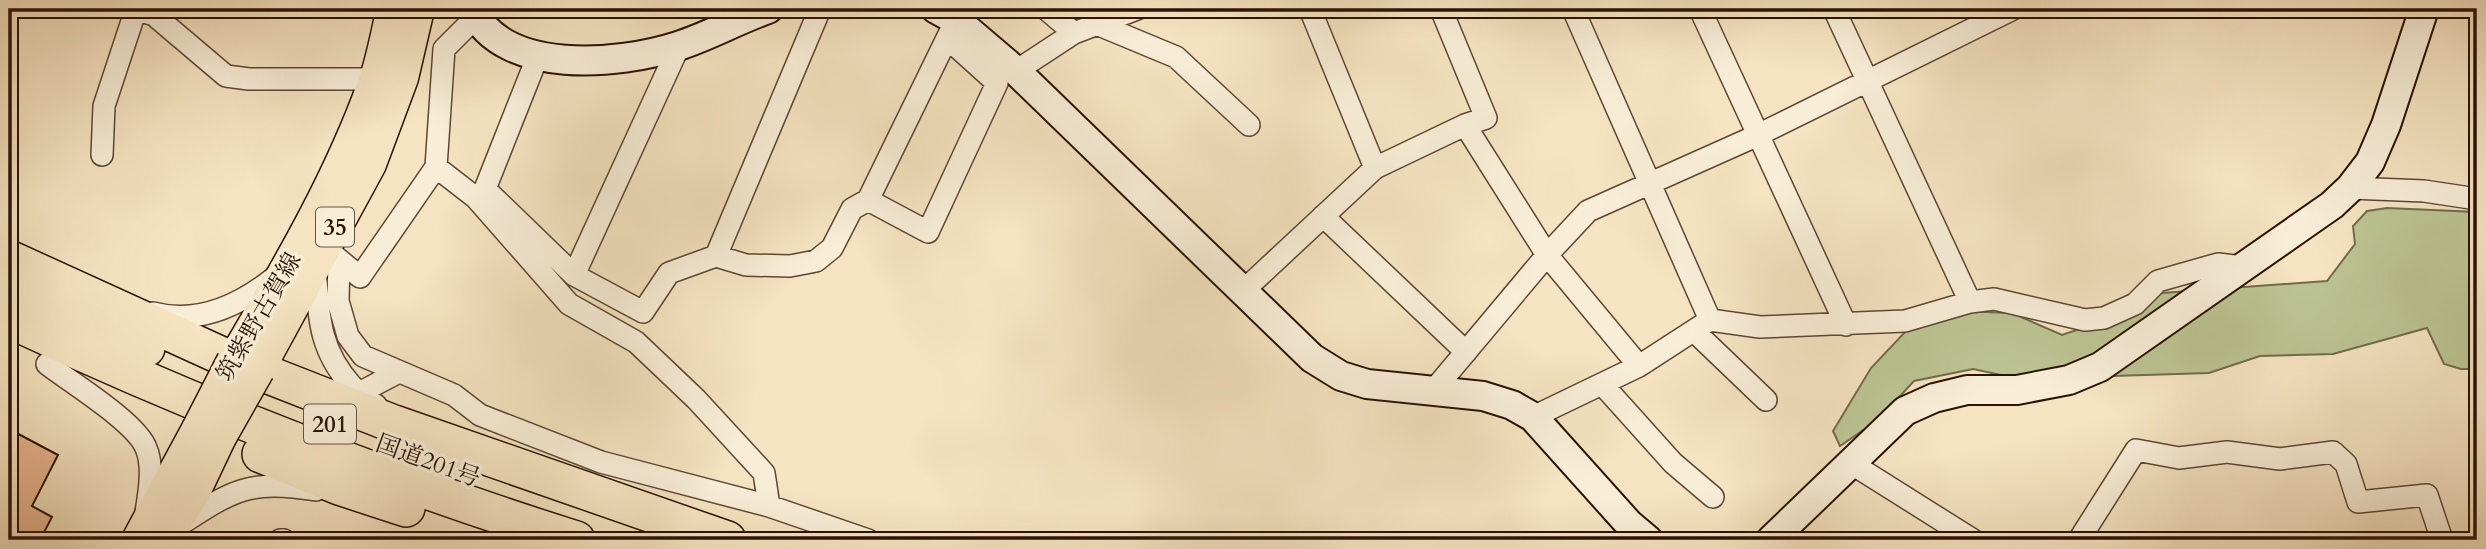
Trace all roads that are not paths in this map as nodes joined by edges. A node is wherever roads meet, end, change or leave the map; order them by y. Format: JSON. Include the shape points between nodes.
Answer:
{"nodes":[{"id":1,"x":393,"y":9,"type":"edge"},
{"id":2,"x":418,"y":9,"type":"edge"},
{"id":3,"x":768,"y":9,"type":"edge"},
{"id":4,"x":820,"y":9,"type":"edge"},
{"id":5,"x":1046,"y":9,"type":"edge"},
{"id":6,"x":1137,"y":9,"type":"edge"},
{"id":7,"x":1310,"y":9,"type":"edge"},
{"id":8,"x":1441,"y":9,"type":"edge"},
{"id":9,"x":1573,"y":9,"type":"edge"},
{"id":10,"x":1700,"y":9,"type":"edge"},
{"id":11,"x":1834,"y":9,"type":"edge"},
{"id":12,"x":2013,"y":9,"type":"edge"},
{"id":13,"x":2424,"y":9,"type":"edge"},
{"id":14,"x":476,"y":12,"type":"edge"},
{"id":15,"x":1973,"y":16,"type":"edge"},
{"id":16,"x":946,"y":22,"type":"edge"},
{"id":17,"x":1099,"y":25,"type":"junction"},
{"id":18,"x":1074,"y":33,"type":"junction"},
{"id":19,"x":679,"y":46,"type":"junction"},
{"id":20,"x":537,"y":58,"type":"junction"},
{"id":21,"x":1016,"y":71,"type":"junction"},
{"id":22,"x":389,"y":79,"type":"junction"},
{"id":23,"x":1866,"y":80,"type":"junction"},
{"id":24,"x":1249,"y":125,"type":"dead end"},
{"id":25,"x":1465,"y":125,"type":"junction"},
{"id":26,"x":1756,"y":136,"type":"junction"},
{"id":27,"x":102,"y":155,"type":"dead end"},
{"id":28,"x":436,"y":167,"type":"junction"},
{"id":29,"x":1375,"y":167,"type":"junction"},
{"id":30,"x":1651,"y":181,"type":"junction"},
{"id":31,"x":2350,"y":188,"type":"junction"},
{"id":32,"x":2477,"y":198,"type":"edge"},
{"id":33,"x":868,"y":200,"type":"junction"},
{"id":34,"x":1323,"y":216,"type":"junction"},
{"id":35,"x":1547,"y":255,"type":"junction"},
{"id":36,"x":716,"y":256,"type":"junction"},
{"id":37,"x":318,"y":258,"type":"junction"},
{"id":38,"x":9,"y":259,"type":"edge"},
{"id":39,"x":2243,"y":267,"type":"junction"},
{"id":40,"x":574,"y":275,"type":"junction"},
{"id":41,"x":9,"y":288,"type":"edge"},
{"id":42,"x":1243,"y":291,"type":"junction"},
{"id":43,"x":100,"y":300,"type":"junction"},
{"id":44,"x":1970,"y":302,"type":"junction"},
{"id":45,"x":9,"y":319,"type":"edge"},
{"id":46,"x":1846,"y":325,"type":"junction"},
{"id":47,"x":1702,"y":326,"type":"junction"},
{"id":48,"x":9,"y":346,"type":"edge"},
{"id":49,"x":1466,"y":352,"type":"junction"},
{"id":50,"x":47,"y":364,"type":"junction"},
{"id":51,"x":245,"y":366,"type":"junction"},
{"id":52,"x":1639,"y":366,"type":"junction"},
{"id":53,"x":399,"y":372,"type":"junction"},
{"id":54,"x":1602,"y":384,"type":"junction"},
{"id":55,"x":1433,"y":391,"type":"junction"},
{"id":56,"x":359,"y":393,"type":"junction"},
{"id":57,"x":1766,"y":400,"type":"dead end"},
{"id":58,"x":1533,"y":417,"type":"junction"},
{"id":59,"x":209,"y":433,"type":"junction"},
{"id":60,"x":1849,"y":462,"type":"junction"},
{"id":61,"x":548,"y":480,"type":"junction"},
{"id":62,"x":1713,"y":497,"type":"dead end"},
{"id":63,"x":391,"y":503,"type":"junction"},
{"id":64,"x":769,"y":506,"type":"junction"},
{"id":65,"x":154,"y":535,"type":"edge"},
{"id":66,"x":507,"y":540,"type":"edge"},
{"id":67,"x":576,"y":540,"type":"edge"},
{"id":68,"x":658,"y":540,"type":"edge"},
{"id":69,"x":727,"y":540,"type":"edge"},
{"id":70,"x":867,"y":540,"type":"edge"},
{"id":71,"x":1647,"y":540,"type":"edge"},
{"id":72,"x":1771,"y":540,"type":"edge"},
{"id":73,"x":1973,"y":540,"type":"edge"},
{"id":74,"x":2079,"y":540,"type":"edge"},
{"id":75,"x":2442,"y":540,"type":"edge"}],
"edges":[{"from":1,"to":22,"type":"main road","name":"筑紫野古賀線","number":"35"},
{"from":2,"to":22,"type":"main road","name":"筑紫野古賀線","number":"35"},
{"from":3,"to":19,"type":"street"},
{"from":4,"to":36,"type":"street"},
{"from":5,"to":18,"type":"street"},
{"from":6,"to":17,"type":"street"},
{"from":7,"to":29,"type":"street"},
{"from":8,"to":25,"type":"street","via":[[1486,118]]},
{"from":9,"to":30,"type":"street"},
{"from":10,"to":26,"type":"street"},
{"from":11,"to":23,"type":"street"},
{"from":12,"to":15,"type":"street"},
{"from":13,"to":31,"type":"street","via":[[2386,125],[2370,162]]},
{"from":14,"to":20,"type":"street","via":[[514,51]]},
{"from":14,"to":28,"type":"street","via":[[444,49]]},
{"from":15,"to":23,"type":"street"},
{"from":16,"to":21,"type":"street"},
{"from":16,"to":33,"type":"street"},
{"from":16,"to":33,"type":"street","via":[[997,83],[928,232]]},
{"from":17,"to":18,"type":"street"},
{"from":17,"to":24,"type":"street","via":[[1176,57]]},
{"from":18,"to":21,"type":"street"},
{"from":19,"to":20,"type":"street","via":[[636,56]]},
{"from":19,"to":40,"type":"street"},
{"from":20,"to":40,"type":"street","via":[[485,189]]},
{"from":21,"to":42,"type":"street"},
{"from":22,"to":27,"type":"street","via":[[226,75],[154,15],[136,9],[104,106]]},
{"from":22,"to":37,"type":"main road","name":"筑紫野古賀線","number":"35","via":[[370,164]]},
{"from":23,"to":26,"type":"street"},
{"from":23,"to":44,"type":"street"},
{"from":25,"to":29,"type":"street"},
{"from":25,"to":35,"type":"street"},
{"from":26,"to":30,"type":"street"},
{"from":26,"to":46,"type":"street"},
{"from":28,"to":37,"type":"street","via":[[360,277]]},
{"from":28,"to":64,"type":"street","via":[[476,198],[569,304],[636,342],[696,399],[764,473]]},
{"from":29,"to":34,"type":"street"},
{"from":30,"to":35,"type":"street","via":[[1588,211]]},
{"from":30,"to":47,"type":"street"},
{"from":31,"to":32,"type":"street"},
{"from":31,"to":39,"type":"street"},
{"from":33,"to":36,"type":"street","via":[[852,209],[832,248],[816,261],[790,266],[746,265]]},
{"from":34,"to":42,"type":"street"},
{"from":34,"to":49,"type":"street"},
{"from":35,"to":49,"type":"street"},
{"from":35,"to":52,"type":"street"},
{"from":36,"to":40,"type":"street","via":[[669,273],[643,312]]},
{"from":37,"to":43,"type":"street","via":[[283,271],[248,299],[212,313],[168,317]]},
{"from":37,"to":51,"type":"main road","name":"筑紫野古賀線","number":"35"},
{"from":37,"to":53,"type":"street","via":[[348,337],[363,356]]},
{"from":37,"to":56,"type":"street","via":[[319,314],[326,351]]},
{"from":38,"to":43,"type":"highway","number":"201"},
{"from":39,"to":44,"type":"street","via":[[2218,264],[2158,281],[2135,304],[2104,318],[2064,318],[1994,299]]},
{"from":39,"to":60,"type":"street","via":[[2100,367],[2069,380],[2017,390],[1967,390],[1934,398],[1905,411]]},
{"from":41,"to":68,"type":"highway","name":"国道201号","number":"201","via":[[355,434]]},
{"from":42,"to":55,"type":"street","via":[[1312,359],[1341,376],[1367,384]]},
{"from":43,"to":51,"type":"highway","number":"201"},
{"from":44,"to":46,"type":"street","via":[[1905,321]]},
{"from":45,"to":67,"type":"highway","name":"国道201号","number":"201","via":[[336,457]]},
{"from":46,"to":47,"type":"street"},
{"from":47,"to":52,"type":"street"},
{"from":47,"to":57,"type":"street"},
{"from":48,"to":50,"type":"highway","number":"201"},
{"from":49,"to":55,"type":"street"},
{"from":50,"to":59,"type":"highway","number":"201"},
{"from":50,"to":65,"type":"street","via":[[123,421],[146,447]]},
{"from":51,"to":59,"type":"main road","name":"筑紫野古賀線","number":"35","bridge":true},
{"from":51,"to":61,"type":"highway","number":"201"},
{"from":52,"to":54,"type":"street"},
{"from":53,"to":56,"type":"street"},
{"from":53,"to":64,"type":"street","via":[[454,395],[480,415],[601,462]]},
{"from":54,"to":58,"type":"street"},
{"from":54,"to":62,"type":"street","via":[[1673,463]]},
{"from":55,"to":58,"type":"street","via":[[1483,396]]},
{"from":56,"to":61,"type":"street","via":[[367,401]]},
{"from":58,"to":71,"type":"street"},
{"from":59,"to":63,"type":"highway","number":"201"},
{"from":59,"to":65,"type":"main road","name":"筑紫野古賀線","number":"35"},
{"from":60,"to":72,"type":"street"},
{"from":60,"to":73,"type":"street"},
{"from":61,"to":69,"type":"highway","number":"201"},
{"from":63,"to":65,"type":"street","via":[[276,483],[235,491]]},
{"from":63,"to":66,"type":"highway","number":"201"},
{"from":64,"to":70,"type":"street"},
{"from":74,"to":75,"type":"street","via":[[2136,450],[2179,458],[2227,452],[2280,459],[2333,452],[2346,464],[2358,502],[2427,495]]}]}
